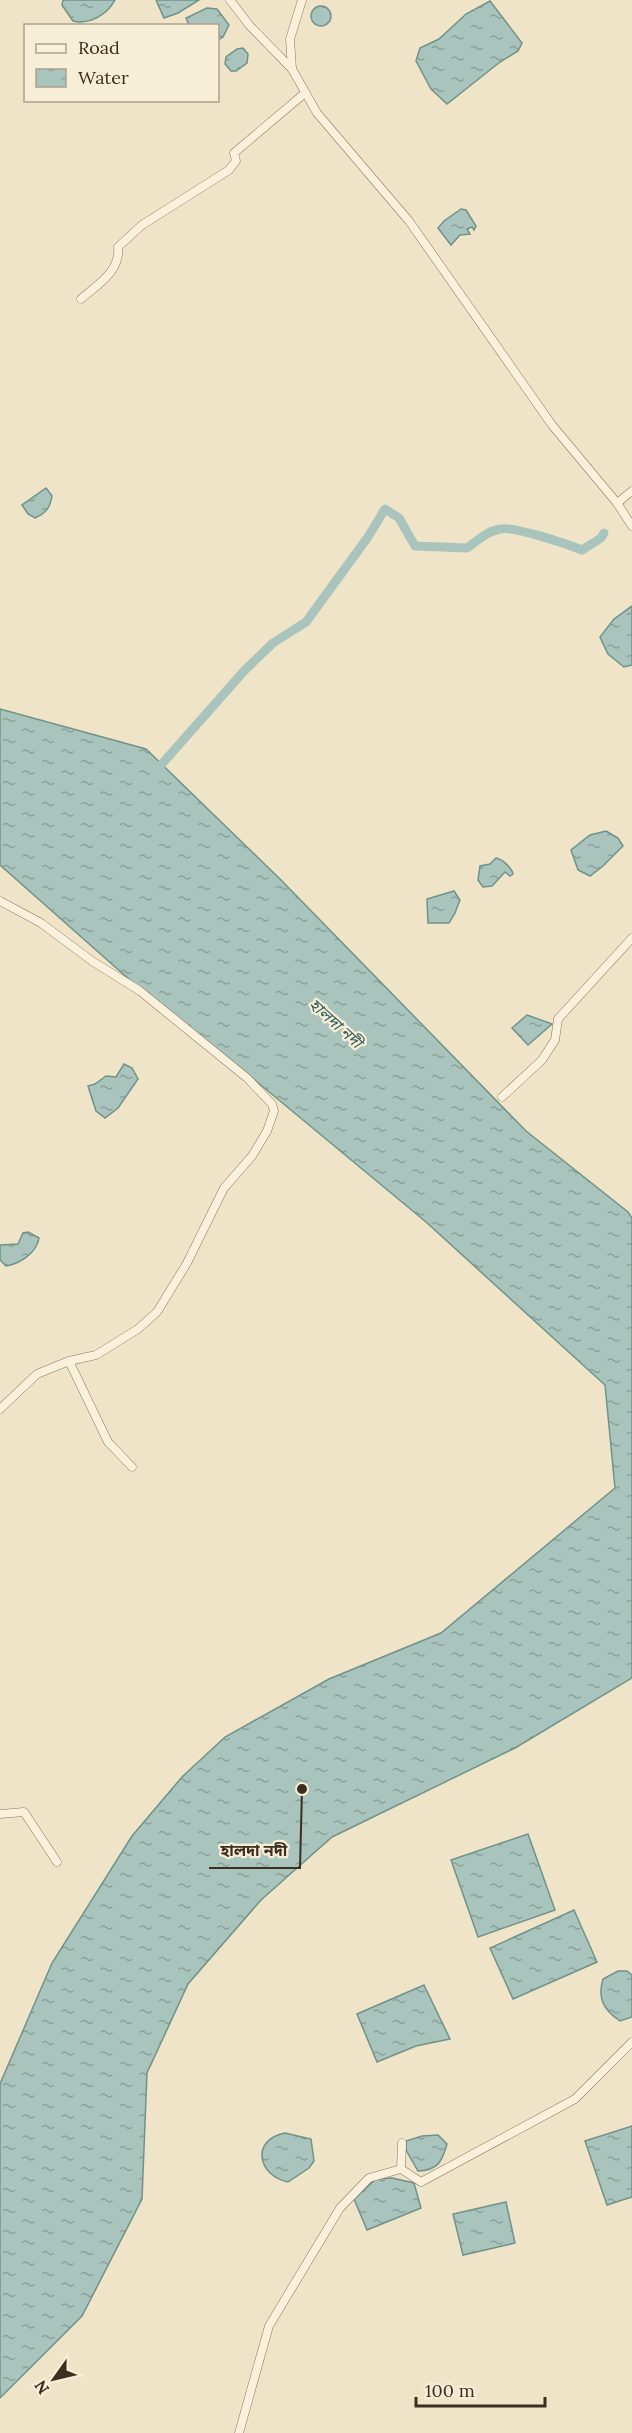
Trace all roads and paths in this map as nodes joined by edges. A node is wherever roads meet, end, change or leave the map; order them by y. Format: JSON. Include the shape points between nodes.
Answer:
{"nodes":[{"id":1,"x":230,"y":0,"type":"edge"},
{"id":2,"x":302,"y":0,"type":"edge"},
{"id":3,"x":292,"y":69,"type":"junction"},
{"id":4,"x":305,"y":93,"type":"junction"},
{"id":5,"x":81,"y":299,"type":"dead end"},
{"id":6,"x":632,"y":491,"type":"edge"},
{"id":7,"x":617,"y":503,"type":"junction"},
{"id":8,"x":632,"y":526,"type":"edge"},
{"id":9,"x":0,"y":901,"type":"edge"},
{"id":10,"x":632,"y":938,"type":"edge"},
{"id":11,"x":502,"y":1097,"type":"dead end"},
{"id":12,"x":69,"y":1361,"type":"junction"},
{"id":13,"x":0,"y":1409,"type":"edge"},
{"id":14,"x":132,"y":1467,"type":"dead end"},
{"id":15,"x":0,"y":1814,"type":"edge"},
{"id":16,"x":57,"y":1862,"type":"dead end"},
{"id":17,"x":632,"y":2042,"type":"edge"},
{"id":18,"x":402,"y":2143,"type":"dead end"},
{"id":19,"x":401,"y":2169,"type":"junction"},
{"id":20,"x":239,"y":2433,"type":"edge"}],
"edges":[{"from":1,"to":3,"type":"street"},
{"from":2,"to":3,"type":"street","via":[[290,39]]},
{"from":3,"to":4,"type":"street"},
{"from":4,"to":5,"type":"street","via":[[234,153],[236,161],[229,170],[124,239],[113,270]]},
{"from":4,"to":7,"type":"street","via":[[317,113],[409,221],[552,425]]},
{"from":6,"to":7,"type":"street"},
{"from":7,"to":8,"type":"street"},
{"from":9,"to":12,"type":"street","via":[[41,922],[140,991],[247,1078],[274,1111],[252,1156],[224,1188],[187,1263],[157,1312],[96,1355]]},
{"from":10,"to":11,"type":"street","via":[[558,1019],[555,1040],[542,1060]]},
{"from":12,"to":13,"type":"street","via":[[37,1374]]},
{"from":12,"to":14,"type":"street","via":[[108,1442]]},
{"from":15,"to":16,"type":"street","via":[[24,1812]]},
{"from":17,"to":19,"type":"street","via":[[575,2099],[492,2146],[421,2182]]},
{"from":18,"to":19,"type":"street"},
{"from":19,"to":20,"type":"street","via":[[369,2178],[340,2208],[269,2326]]}]}
